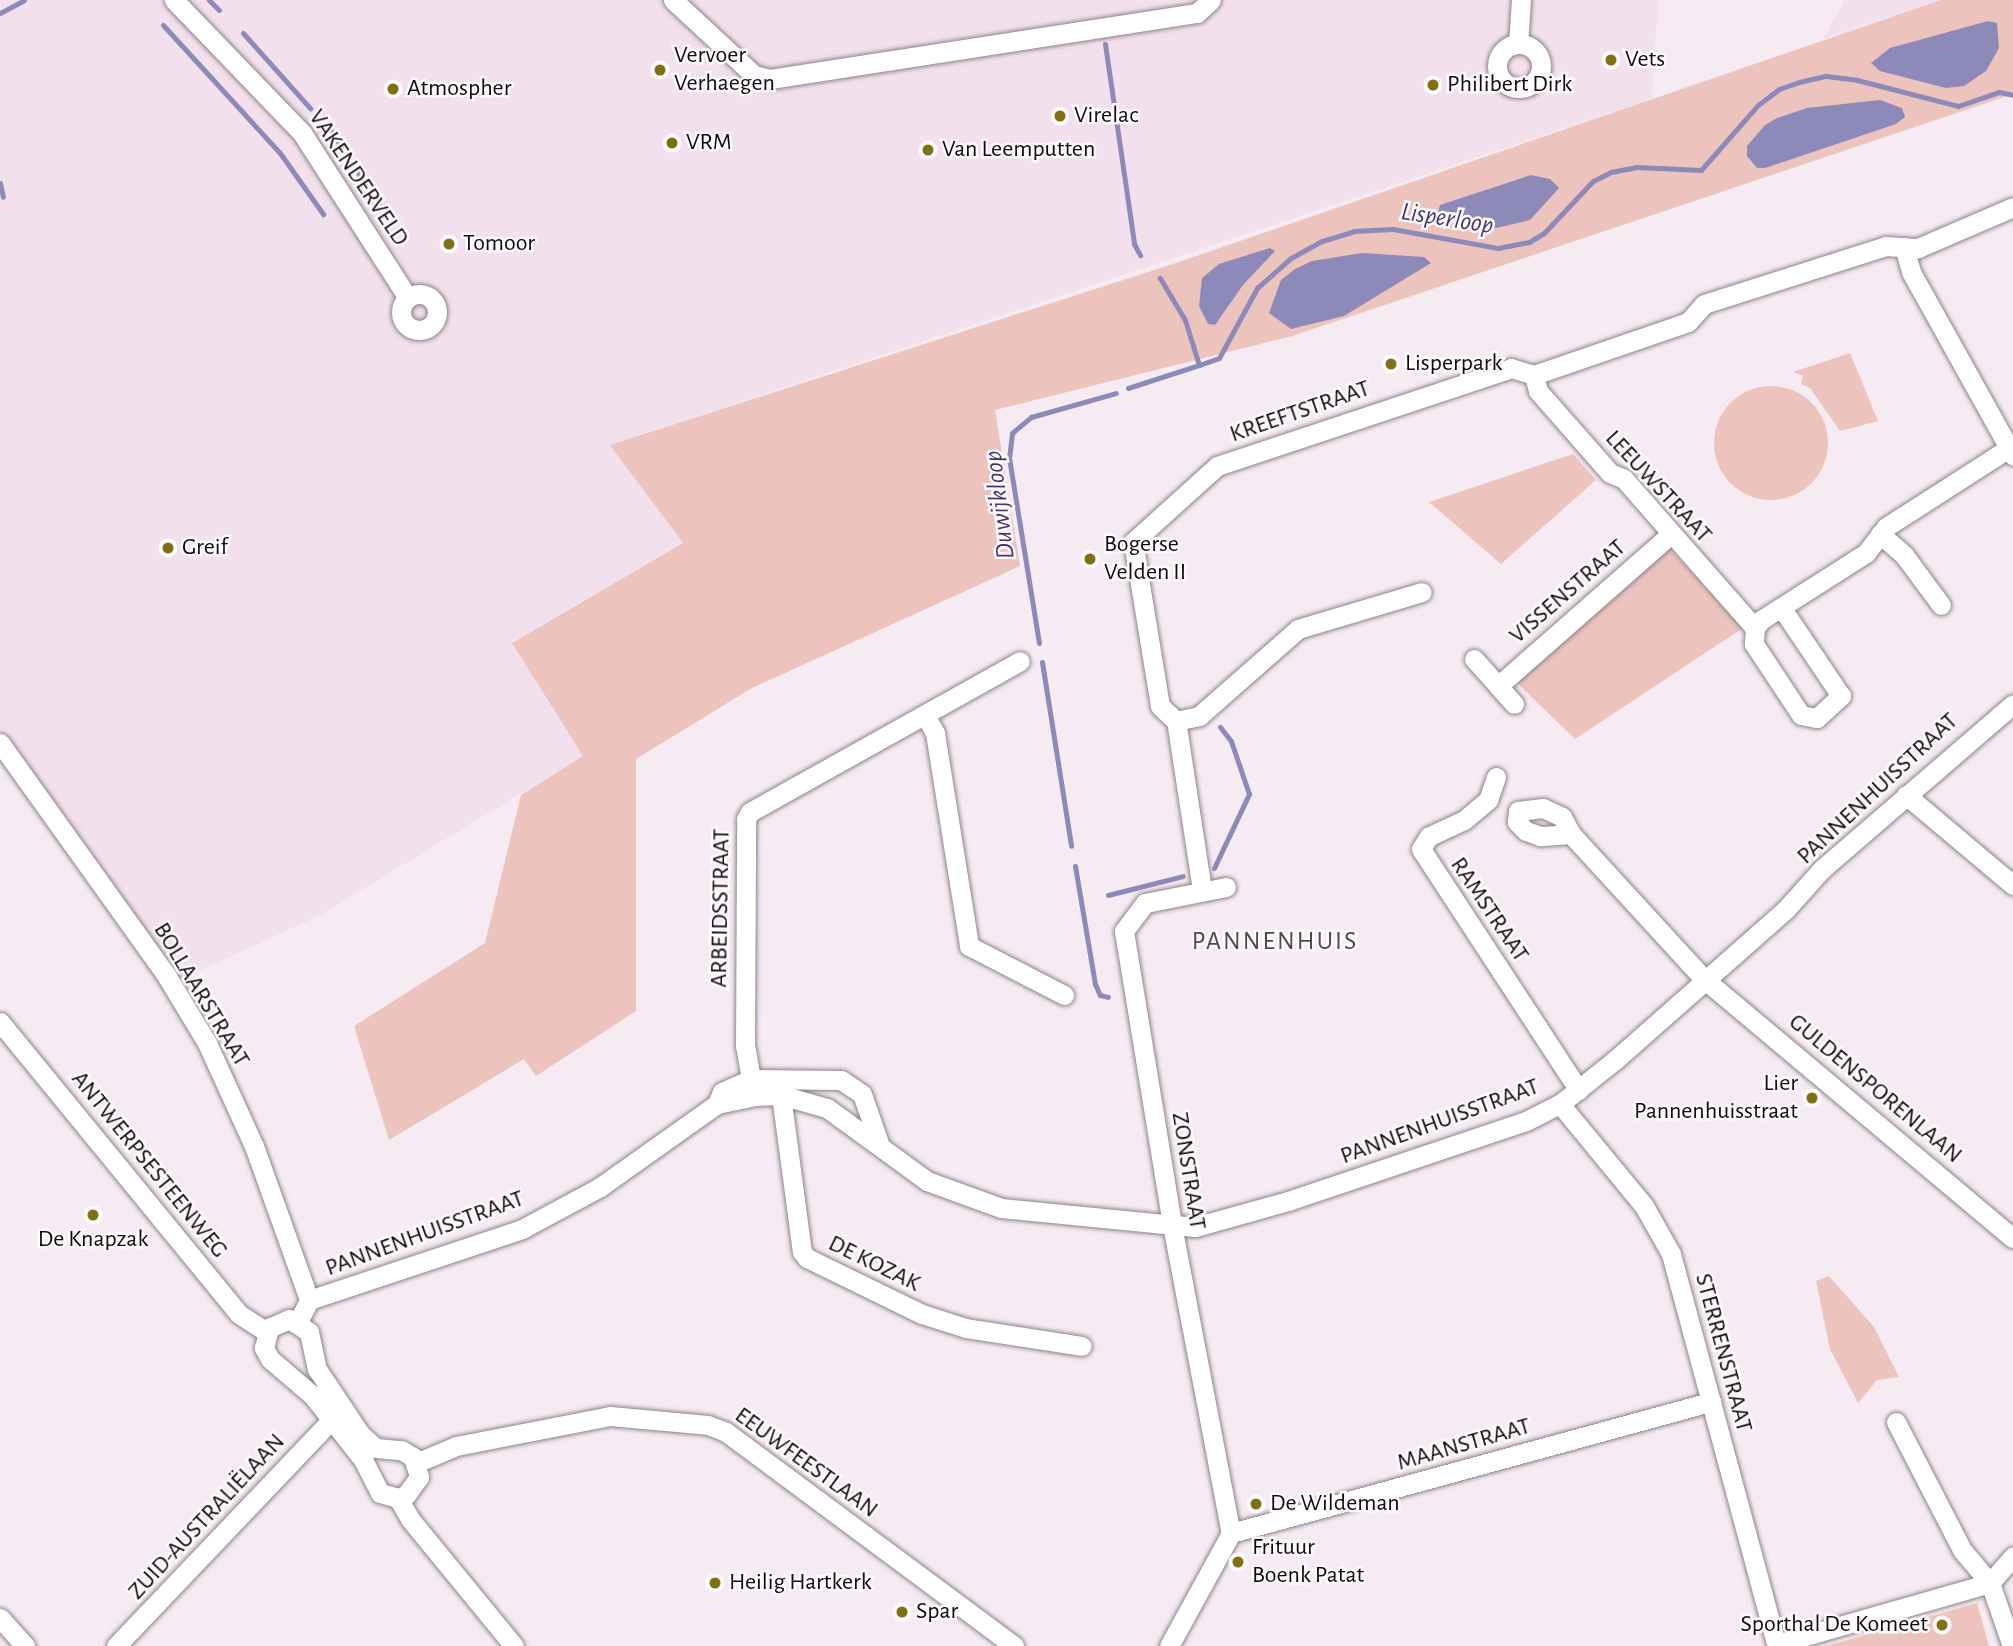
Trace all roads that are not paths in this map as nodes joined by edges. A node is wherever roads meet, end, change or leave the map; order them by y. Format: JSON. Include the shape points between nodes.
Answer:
{"nodes":[{"id":1,"x":174,"y":0,"type":"edge"},
{"id":2,"x":673,"y":0,"type":"edge"},
{"id":3,"x":1211,"y":0,"type":"edge"},
{"id":4,"x":1521,"y":0,"type":"edge"},
{"id":5,"x":1518,"y":44,"type":"dead end"},
{"id":6,"x":2005,"y":211,"type":"edge"},
{"id":7,"x":1904,"y":247,"type":"junction"},
{"id":8,"x":408,"y":298,"type":"dead end"},
{"id":9,"x":1534,"y":374,"type":"junction"},
{"id":10,"x":2011,"y":452,"type":"edge"},
{"id":11,"x":1671,"y":534,"type":"junction"},
{"id":12,"x":1880,"y":534,"type":"junction"},
{"id":13,"x":1422,"y":592,"type":"dead end"},
{"id":14,"x":1941,"y":605,"type":"dead end"},
{"id":15,"x":1781,"y":607,"type":"junction"},
{"id":16,"x":1755,"y":628,"type":"junction"},
{"id":17,"x":1474,"y":659,"type":"dead end"},
{"id":18,"x":1020,"y":661,"type":"dead end"},
{"id":19,"x":1498,"y":686,"type":"junction"},
{"id":20,"x":1514,"y":704,"type":"dead end"},
{"id":21,"x":2013,"y":705,"type":"edge"},
{"id":22,"x":925,"y":715,"type":"junction"},
{"id":23,"x":1176,"y":721,"type":"junction"},
{"id":24,"x":0,"y":743,"type":"edge"},
{"id":25,"x":1496,"y":777,"type":"dead end"},
{"id":26,"x":1906,"y":795,"type":"junction"},
{"id":27,"x":1571,"y":834,"type":"dead end"},
{"id":28,"x":2013,"y":885,"type":"edge"},
{"id":29,"x":1226,"y":887,"type":"dead end"},
{"id":30,"x":1202,"y":890,"type":"junction"},
{"id":31,"x":1704,"y":979,"type":"junction"},
{"id":32,"x":1064,"y":995,"type":"dead end"},
{"id":33,"x":0,"y":1021,"type":"edge"},
{"id":34,"x":751,"y":1079,"type":"junction"},
{"id":35,"x":1579,"y":1090,"type":"junction"},
{"id":36,"x":781,"y":1095,"type":"junction"},
{"id":37,"x":717,"y":1104,"type":"junction"},
{"id":38,"x":1560,"y":1104,"type":"junction"},
{"id":39,"x":880,"y":1147,"type":"junction"},
{"id":40,"x":1172,"y":1225,"type":"junction"},
{"id":41,"x":2013,"y":1238,"type":"edge"},
{"id":42,"x":309,"y":1300,"type":"junction"},
{"id":43,"x":298,"y":1322,"type":"junction"},
{"id":44,"x":267,"y":1332,"type":"junction"},
{"id":45,"x":1082,"y":1346,"type":"dead end"},
{"id":46,"x":1711,"y":1402,"type":"junction"},
{"id":47,"x":331,"y":1420,"type":"junction"},
{"id":48,"x":1896,"y":1422,"type":"dead end"},
{"id":49,"x":416,"y":1463,"type":"junction"},
{"id":50,"x":398,"y":1498,"type":"junction"},
{"id":51,"x":1230,"y":1533,"type":"junction"},
{"id":52,"x":2013,"y":1558,"type":"edge"},
{"id":53,"x":1990,"y":1583,"type":"junction"},
{"id":54,"x":0,"y":1618,"type":"edge"},
{"id":55,"x":1777,"y":1645,"type":"edge"},
{"id":56,"x":26,"y":1646,"type":"edge"},
{"id":57,"x":116,"y":1646,"type":"edge"},
{"id":58,"x":513,"y":1646,"type":"edge"},
{"id":59,"x":1014,"y":1646,"type":"edge"},
{"id":60,"x":1169,"y":1646,"type":"edge"},
{"id":61,"x":2012,"y":1646,"type":"edge"}],
"edges":[{"from":1,"to":8,"type":"street","name":"VAKENDERVELD","via":[[302,133]]},
{"from":2,"to":3,"type":"street","via":[[754,75],[770,79],[1197,13]]},
{"from":4,"to":5,"type":"street"},
{"from":6,"to":7,"type":"street","name":"KREEFTSTRAAT","via":[[1931,244]]},
{"from":7,"to":9,"type":"street","name":"KREEFTSTRAAT","via":[[1886,246],[1704,304],[1688,322]]},
{"from":7,"to":10,"type":"street","via":[[1911,272]]},
{"from":9,"to":11,"type":"street","name":"LEEUWSTRAAT","via":[[1538,391]]},
{"from":9,"to":23,"type":"street","name":"KREEFTSTRAAT","via":[[1511,368],[1489,374],[1217,466],[1133,542],[1160,706]]},
{"from":10,"to":12,"type":"street"},
{"from":11,"to":16,"type":"street","name":"LEEUWSTRAAT"},
{"from":11,"to":19,"type":"street","name":"VISSENSTRAAT"},
{"from":12,"to":14,"type":"street","via":[[1904,555]]},
{"from":12,"to":15,"type":"street","via":[[1866,553]]},
{"from":13,"to":23,"type":"street","via":[[1298,629],[1199,716]]},
{"from":15,"to":16,"type":"street"},
{"from":15,"to":16,"type":"street","name":"LEEUWSTRAAT","via":[[1841,696],[1817,718],[1801,715],[1754,644]]},
{"from":17,"to":19,"type":"street"},
{"from":18,"to":22,"type":"street","name":"ARBEIDSSTRAAT"},
{"from":19,"to":20,"type":"street"},
{"from":21,"to":26,"type":"street","name":"PANNENHUISSTRAAT"},
{"from":22,"to":32,"type":"street","via":[[935,733],[969,946]]},
{"from":22,"to":34,"type":"street","name":"ARBEIDSSTRAAT","via":[[750,812],[746,819],[745,1046]]},
{"from":23,"to":30,"type":"street","name":"KREEFTSTRAAT"},
{"from":24,"to":42,"type":"street","name":"BOLLAARSTRAAT","via":[[166,975],[206,1043],[254,1146]]},
{"from":25,"to":35,"type":"street","name":"RAMSTRAAT","via":[[1488,800],[1464,820],[1429,836],[1421,849]]},
{"from":26,"to":28,"type":"street"},
{"from":26,"to":31,"type":"street","name":"PANNENHUISSTRAAT"},
{"from":27,"to":31,"type":"street","name":"GULDENSPORENLAAN"},
{"from":29,"to":30,"type":"street","name":"ZONSTRAAT"},
{"from":30,"to":40,"type":"street","name":"ZONSTRAAT","via":[[1144,903],[1124,931]]},
{"from":31,"to":35,"type":"street","name":"PANNENHUISSTRAAT"},
{"from":31,"to":41,"type":"street","name":"GULDENSPORENLAAN"},
{"from":33,"to":44,"type":"street","name":"ANTWERPSESTEENWEG","via":[[239,1314]]},
{"from":34,"to":37,"type":"street","name":"PANNENHUISSTRAAT","via":[[722,1092]]},
{"from":34,"to":39,"type":"street","name":"PANNENHUISSTRAAT","via":[[815,1077],[855,1086]]},
{"from":35,"to":38,"type":"street","name":"PANNENHUISSTRAAT"},
{"from":36,"to":37,"type":"street","name":"PANNENHUISSTRAAT"},
{"from":36,"to":39,"type":"street","name":"PANNENHUISSTRAAT","via":[[827,1108]]},
{"from":36,"to":45,"type":"street","name":"DE KOZAK","via":[[800,1239],[807,1258],[922,1314],[966,1328]]},
{"from":37,"to":42,"type":"street","name":"PANNENHUISSTRAAT","via":[[600,1187],[522,1229]]},
{"from":38,"to":40,"type":"street","name":"PANNENHUISSTRAAT","via":[[1526,1121],[1287,1201],[1195,1227]]},
{"from":38,"to":46,"type":"street","name":"STERRENSTRAAT","via":[[1644,1206],[1671,1254]]},
{"from":39,"to":40,"type":"street","name":"PANNENHUISSTRAAT","via":[[928,1181],[1000,1208]]},
{"from":40,"to":51,"type":"street","name":"ZONSTRAAT"},
{"from":42,"to":43,"type":"street","name":"PANNENHUISSTRAAT"},
{"from":43,"to":44,"type":"street","via":[[276,1322]]},
{"from":43,"to":49,"type":"street","via":[[309,1332],[317,1369],[361,1435],[376,1448],[401,1450]]},
{"from":44,"to":47,"type":"street","via":[[264,1348],[270,1359],[295,1377]]},
{"from":46,"to":51,"type":"street","name":"MAANSTRAAT"},
{"from":46,"to":55,"type":"street","name":"STERRENSTRAAT"},
{"from":47,"to":50,"type":"street","via":[[364,1461],[375,1488]]},
{"from":47,"to":57,"type":"street","name":"ZUID-AUSTRALIËLAAN"},
{"from":48,"to":53,"type":"street","via":[[1962,1550]]},
{"from":49,"to":50,"type":"street","via":[[416,1485]]},
{"from":49,"to":59,"type":"street","name":"EEUWFEESTLAAN","via":[[456,1446],[610,1416],[708,1425],[736,1440]]},
{"from":50,"to":58,"type":"street"},
{"from":51,"to":60,"type":"street"},
{"from":52,"to":53,"type":"street"},
{"from":53,"to":55,"type":"street"},
{"from":53,"to":61,"type":"street"},
{"from":54,"to":56,"type":"street"}]}
